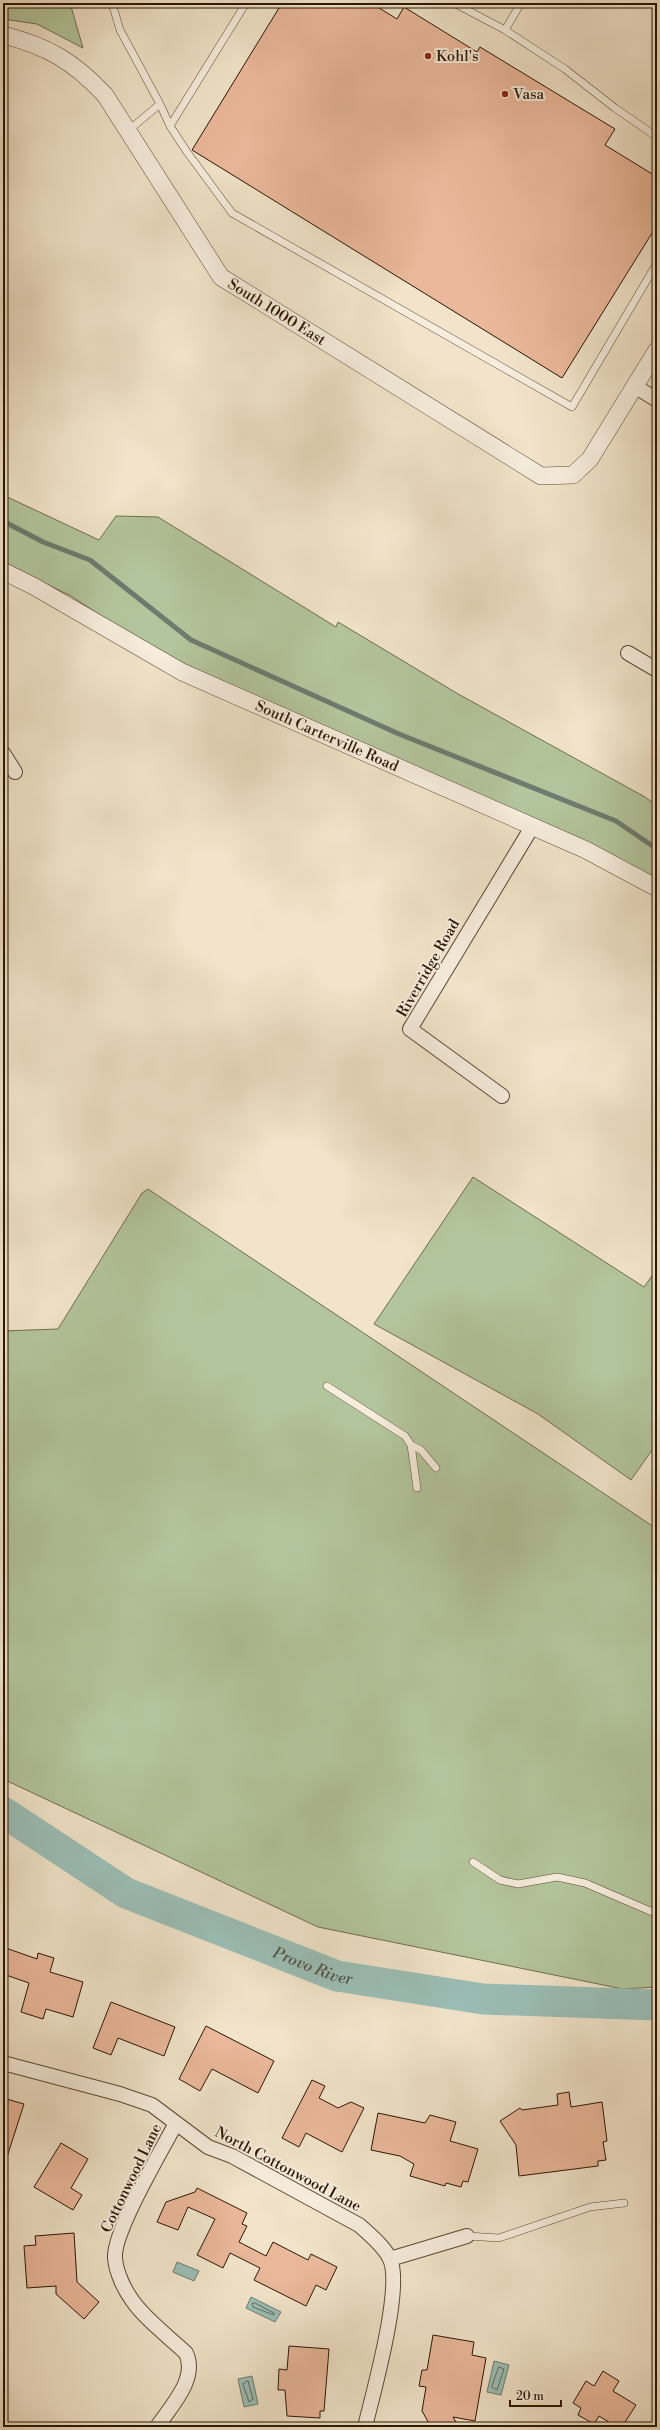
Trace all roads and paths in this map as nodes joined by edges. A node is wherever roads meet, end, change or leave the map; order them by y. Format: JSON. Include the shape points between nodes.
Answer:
{"nodes":[{"id":1,"x":112,"y":3,"type":"edge"},
{"id":2,"x":246,"y":3,"type":"edge"},
{"id":3,"x":454,"y":3,"type":"edge"},
{"id":4,"x":520,"y":3,"type":"edge"},
{"id":5,"x":504,"y":30,"type":"junction"},
{"id":6,"x":3,"y":35,"type":"edge"},
{"id":7,"x":160,"y":104,"type":"junction"},
{"id":8,"x":170,"y":126,"type":"junction"},
{"id":9,"x":129,"y":130,"type":"junction"},
{"id":10,"x":657,"y":137,"type":"edge"},
{"id":11,"x":657,"y":263,"type":"edge"},
{"id":12,"x":657,"y":350,"type":"edge"},
{"id":13,"x":636,"y":387,"type":"junction"},
{"id":14,"x":657,"y":400,"type":"edge"},
{"id":15,"x":3,"y":571,"type":"edge"},
{"id":16,"x":628,"y":653,"type":"dead end"},
{"id":17,"x":657,"y":670,"type":"edge"},
{"id":18,"x":3,"y":753,"type":"edge"},
{"id":19,"x":15,"y":772,"type":"dead end"},
{"id":20,"x":532,"y":827,"type":"junction"},
{"id":21,"x":657,"y":888,"type":"edge"},
{"id":22,"x":502,"y":1096,"type":"dead end"},
{"id":23,"x":327,"y":1386,"type":"dead end"},
{"id":24,"x":411,"y":1445,"type":"junction"},
{"id":25,"x":436,"y":1468,"type":"dead end"},
{"id":26,"x":417,"y":1488,"type":"dead end"},
{"id":27,"x":473,"y":1862,"type":"dead end"},
{"id":28,"x":657,"y":1914,"type":"edge"},
{"id":29,"x":3,"y":2063,"type":"edge"},
{"id":30,"x":176,"y":2123,"type":"junction"},
{"id":31,"x":624,"y":2203,"type":"dead end"},
{"id":32,"x":467,"y":2236,"type":"joint"},
{"id":33,"x":390,"y":2259,"type":"junction"},
{"id":34,"x":157,"y":2427,"type":"edge"},
{"id":35,"x":365,"y":2427,"type":"edge"}],
"edges":[{"from":1,"to":7,"type":"lane","via":[[120,30]]},
{"from":2,"to":8,"type":"lane"},
{"from":3,"to":5,"type":"lane"},
{"from":4,"to":5,"type":"lane"},
{"from":5,"to":10,"type":"lane","via":[[565,69]]},
{"from":6,"to":9,"type":"street","name":"South 1000 East","via":[[25,40],[64,58],[86,75],[105,95]]},
{"from":7,"to":8,"type":"lane"},
{"from":7,"to":9,"type":"lane"},
{"from":8,"to":11,"type":"lane","via":[[232,213],[572,407]]},
{"from":9,"to":13,"type":"street","name":"South 1000 East","via":[[221,277],[540,476],[573,475],[590,459]]},
{"from":12,"to":13,"type":"street","name":"South 1000 East"},
{"from":13,"to":14,"type":"street"},
{"from":15,"to":20,"type":"street","name":"South Carterville Road","via":[[182,672]]},
{"from":16,"to":17,"type":"street"},
{"from":18,"to":19,"type":"street"},
{"from":20,"to":21,"type":"street","name":"South Carterville Road","via":[[586,850]]},
{"from":20,"to":22,"type":"street","name":"Riverridge Road","via":[[410,1029]]},
{"from":23,"to":24,"type":"lane","via":[[405,1436]]},
{"from":24,"to":25,"type":"lane","via":[[421,1450]]},
{"from":24,"to":26,"type":"lane"},
{"from":27,"to":28,"type":"lane","via":[[500,1880],[518,1884],[557,1877],[585,1882]]},
{"from":29,"to":30,"type":"street","name":"North Cottonwood Lane","via":[[152,2105]]},
{"from":30,"to":33,"type":"street","name":"North Cottonwood Lane","via":[[208,2147],[232,2156],[359,2225]]},
{"from":30,"to":34,"type":"street","name":"Cottonwood Lane","via":[[129,2214],[118,2239],[115,2257],[123,2285],[132,2301],[190,2361],[188,2379]]},
{"from":31,"to":32,"type":"lane","via":[[590,2207],[499,2238]]},
{"from":32,"to":33,"type":"street"},
{"from":33,"to":35,"type":"street","via":[[391,2315]]}]}
